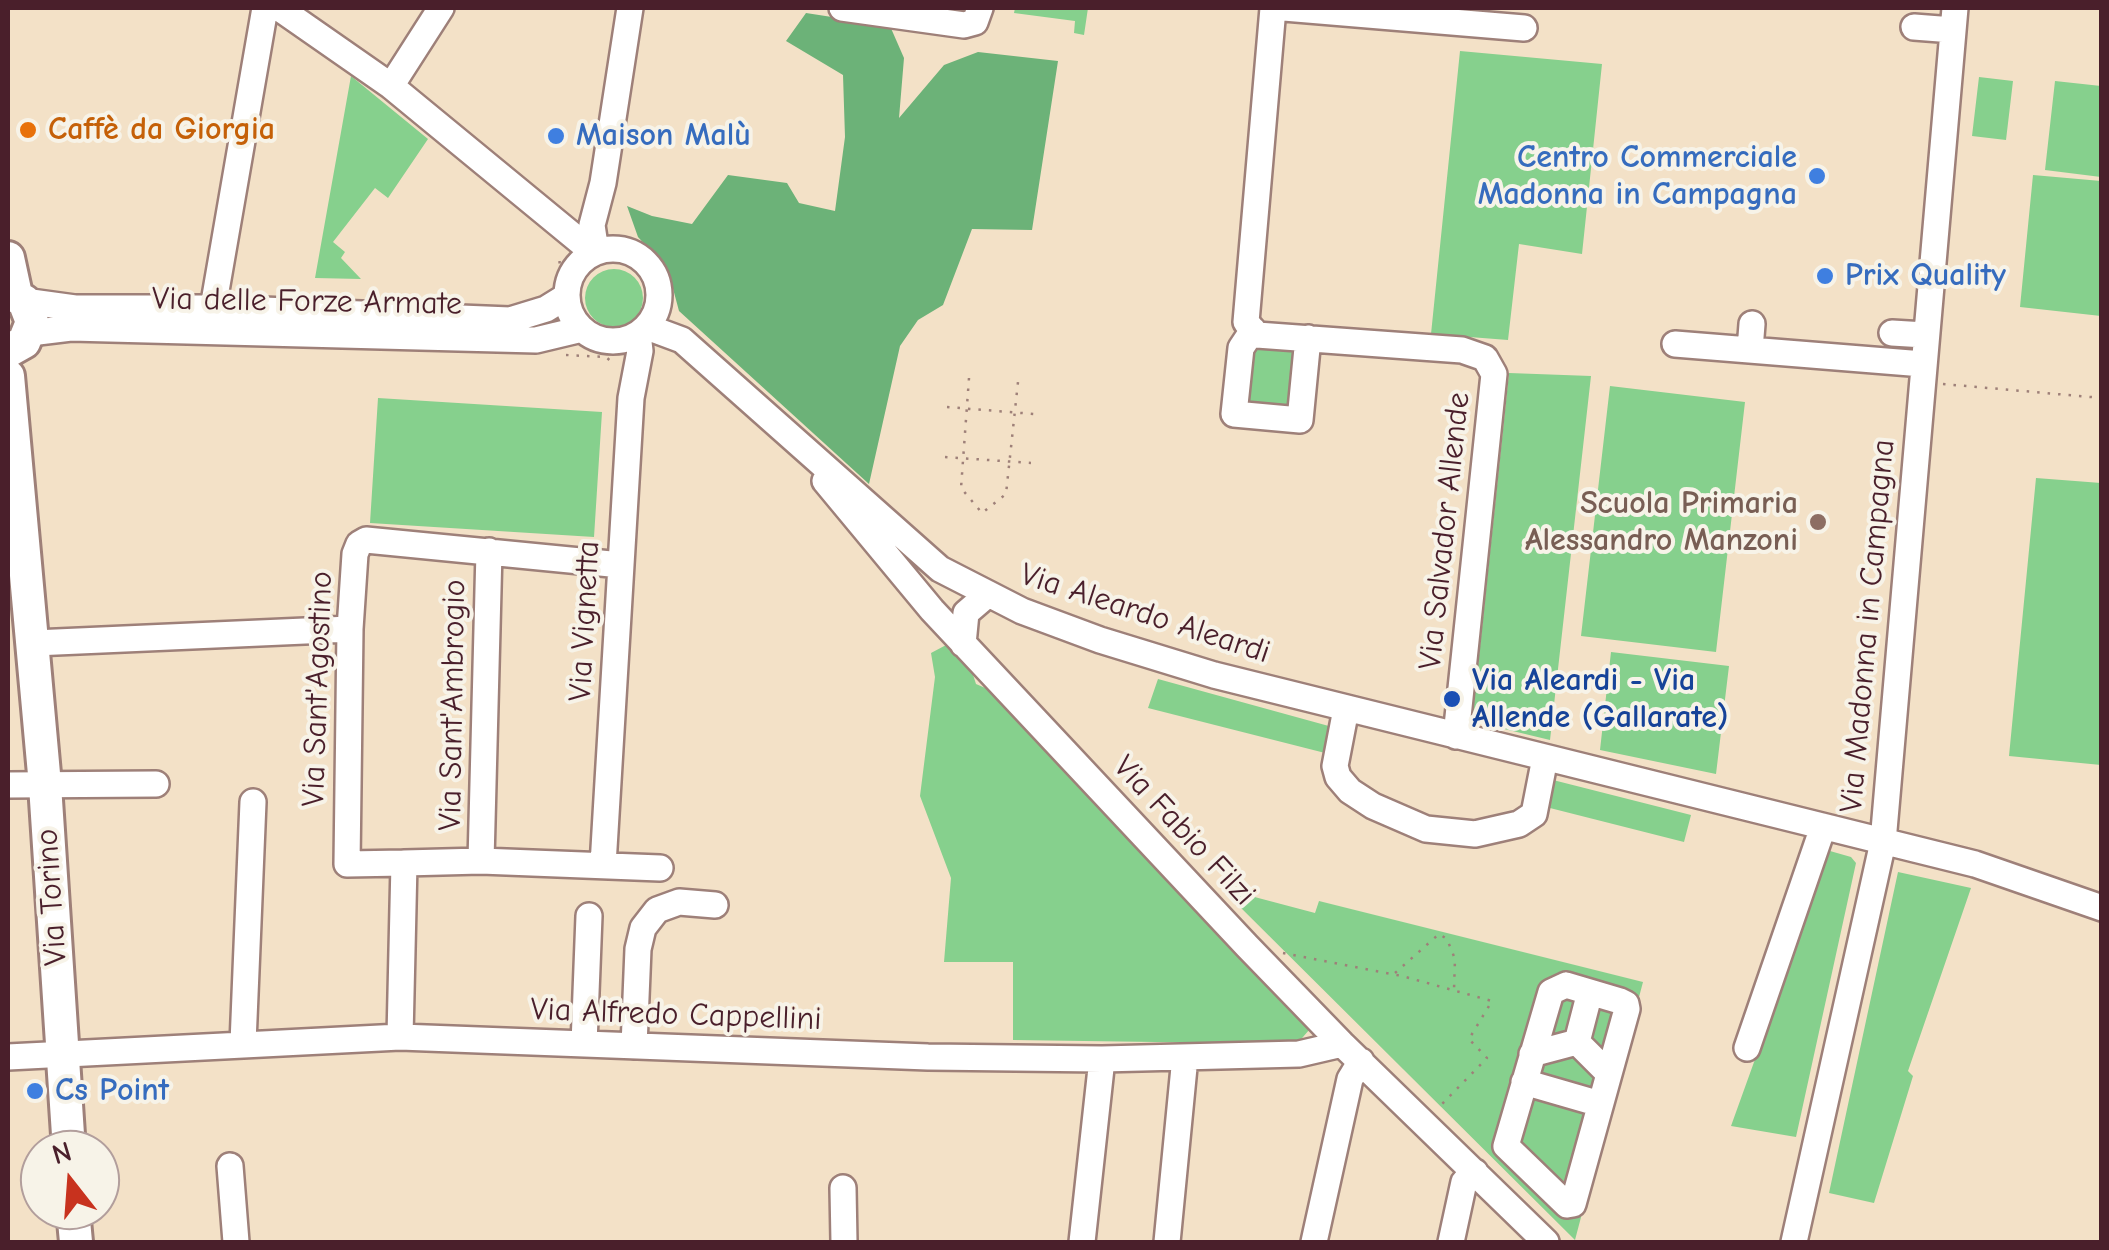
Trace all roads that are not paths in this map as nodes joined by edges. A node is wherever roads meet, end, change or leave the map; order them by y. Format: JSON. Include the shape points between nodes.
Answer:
{"nodes":[{"id":1,"x":264,"y":8,"type":"edge"},
{"id":2,"x":279,"y":8,"type":"edge"},
{"id":3,"x":440,"y":8,"type":"edge"},
{"id":4,"x":630,"y":8,"type":"edge"},
{"id":5,"x":842,"y":8,"type":"edge"},
{"id":6,"x":980,"y":8,"type":"edge"},
{"id":7,"x":1273,"y":8,"type":"edge"},
{"id":8,"x":1284,"y":8,"type":"edge"},
{"id":9,"x":1954,"y":18,"type":"edge"},
{"id":10,"x":1914,"y":27,"type":"dead end"},
{"id":11,"x":1524,"y":28,"type":"dead end"},
{"id":12,"x":390,"y":86,"type":"junction"},
{"id":13,"x":603,"y":182,"type":"junction"},
{"id":14,"x":549,"y":216,"type":"junction"},
{"id":15,"x":625,"y":250,"type":"junction"},
{"id":16,"x":595,"y":252,"type":"junction"},
{"id":17,"x":8,"y":258,"type":"edge"},
{"id":18,"x":570,"y":284,"type":"junction"},
{"id":19,"x":660,"y":298,"type":"junction"},
{"id":20,"x":213,"y":308,"type":"junction"},
{"id":21,"x":17,"y":314,"type":"edge"},
{"id":22,"x":1752,"y":324,"type":"dead end"},
{"id":23,"x":1254,"y":330,"type":"junction"},
{"id":24,"x":1892,"y":333,"type":"dead end"},
{"id":25,"x":589,"y":334,"type":"junction"},
{"id":26,"x":1925,"y":335,"type":"junction"},
{"id":27,"x":642,"y":337,"type":"junction"},
{"id":28,"x":677,"y":338,"type":"junction"},
{"id":29,"x":1308,"y":338,"type":"junction"},
{"id":30,"x":1675,"y":344,"type":"dead end"},
{"id":31,"x":1750,"y":350,"type":"junction"},
{"id":32,"x":1922,"y":372,"type":"junction"},
{"id":33,"x":8,"y":376,"type":"edge"},
{"id":34,"x":634,"y":380,"type":"junction"},
{"id":35,"x":798,"y":440,"type":"junction"},
{"id":36,"x":489,"y":550,"type":"junction"},
{"id":37,"x":621,"y":566,"type":"junction"},
{"id":38,"x":975,"y":599,"type":"junction"},
{"id":39,"x":932,"y":610,"type":"junction"},
{"id":40,"x":350,"y":629,"type":"junction"},
{"id":41,"x":34,"y":643,"type":"junction"},
{"id":42,"x":963,"y":644,"type":"junction"},
{"id":43,"x":1346,"y":710,"type":"junction"},
{"id":44,"x":1456,"y":736,"type":"junction"},
{"id":45,"x":1545,"y":758,"type":"junction"},
{"id":46,"x":156,"y":784,"type":"dead end"},
{"id":47,"x":8,"y":785,"type":"edge"},
{"id":48,"x":46,"y":785,"type":"junction"},
{"id":49,"x":252,"y":802,"type":"dead end"},
{"id":50,"x":1823,"y":827,"type":"junction"},
{"id":51,"x":1883,"y":842,"type":"junction"},
{"id":52,"x":481,"y":861,"type":"junction"},
{"id":53,"x":404,"y":863,"type":"junction"},
{"id":54,"x":603,"y":865,"type":"junction"},
{"id":55,"x":660,"y":868,"type":"dead end"},
{"id":56,"x":715,"y":905,"type":"dead end"},
{"id":57,"x":2102,"y":908,"type":"edge"},
{"id":58,"x":590,"y":916,"type":"dead end"},
{"id":59,"x":1590,"y":992,"type":"junction"},
{"id":60,"x":400,"y":1037,"type":"junction"},
{"id":61,"x":1578,"y":1042,"type":"junction"},
{"id":62,"x":243,"y":1043,"type":"junction"},
{"id":63,"x":584,"y":1044,"type":"junction"},
{"id":64,"x":634,"y":1046,"type":"junction"},
{"id":65,"x":1747,"y":1048,"type":"dead end"},
{"id":66,"x":1351,"y":1052,"type":"junction"},
{"id":67,"x":63,"y":1054,"type":"junction"},
{"id":68,"x":1532,"y":1054,"type":"junction"},
{"id":69,"x":8,"y":1057,"type":"edge"},
{"id":70,"x":1185,"y":1057,"type":"junction"},
{"id":71,"x":1102,"y":1060,"type":"junction"},
{"id":72,"x":1609,"y":1074,"type":"junction"},
{"id":73,"x":1524,"y":1082,"type":"junction"},
{"id":74,"x":1600,"y":1104,"type":"junction"},
{"id":75,"x":68,"y":1130,"type":"edge"},
{"id":76,"x":230,"y":1166,"type":"dead end"},
{"id":77,"x":1476,"y":1172,"type":"junction"},
{"id":78,"x":843,"y":1188,"type":"dead end"},
{"id":79,"x":236,"y":1242,"type":"edge"},
{"id":80,"x":844,"y":1242,"type":"edge"},
{"id":81,"x":1082,"y":1242,"type":"edge"},
{"id":82,"x":1167,"y":1242,"type":"edge"},
{"id":83,"x":1314,"y":1242,"type":"edge"},
{"id":84,"x":1451,"y":1242,"type":"edge"},
{"id":85,"x":1546,"y":1242,"type":"edge"},
{"id":86,"x":1794,"y":1242,"type":"edge"}],
"edges":[{"from":1,"to":20,"type":"street"},
{"from":2,"to":12,"type":"street"},
{"from":3,"to":12,"type":"street"},
{"from":4,"to":13,"type":"street"},
{"from":5,"to":6,"type":"street","via":[[964,25],[974,22]]},
{"from":7,"to":23,"type":"street","via":[[1246,322]]},
{"from":8,"to":11,"type":"street"},
{"from":9,"to":10,"type":"street"},
{"from":9,"to":26,"type":"street","name":"Via Madonna in Campagna"},
{"from":12,"to":14,"type":"street"},
{"from":13,"to":14,"type":"street","via":[[580,204]]},
{"from":13,"to":15,"type":"street","via":[[608,217]]},
{"from":13,"to":16,"type":"street","via":[[592,225]]},
{"from":14,"to":16,"type":"street"},
{"from":14,"to":18,"type":"street","via":[[571,252]]},
{"from":15,"to":16,"type":"street"},
{"from":15,"to":19,"type":"street","via":[[654,272]]},
{"from":16,"to":18,"type":"street"},
{"from":17,"to":21,"type":"main road"},
{"from":18,"to":20,"type":"street","name":"Via delle Forze Armate","via":[[546,310],[510,320]]},
{"from":18,"to":25,"type":"street","via":[[570,312]]},
{"from":19,"to":27,"type":"street"},
{"from":19,"to":28,"type":"street"},
{"from":20,"to":21,"type":"street","name":"Via delle Forze Armate"},
{"from":21,"to":25,"type":"street","name":"Via delle Forze Armate","via":[[72,328],[536,340]]},
{"from":22,"to":31,"type":"street"},
{"from":23,"to":29,"type":"street","name":"Via Salvador Allende"},
{"from":23,"to":29,"type":"street","via":[[1240,348],[1234,414],[1300,420]]},
{"from":24,"to":26,"type":"street"},
{"from":25,"to":27,"type":"street","via":[[618,341]]},
{"from":25,"to":34,"type":"street","via":[[619,353]]},
{"from":26,"to":32,"type":"street","name":"Via Madonna in Campagna"},
{"from":27,"to":28,"type":"street"},
{"from":27,"to":34,"type":"street","name":"Via Vignetta"},
{"from":28,"to":35,"type":"street"},
{"from":29,"to":44,"type":"street","name":"Via Salvador Allende","via":[[1462,350],[1485,358],[1494,374]]},
{"from":30,"to":31,"type":"street"},
{"from":31,"to":32,"type":"street"},
{"from":32,"to":51,"type":"street","name":"Via Madonna in Campagna"},
{"from":33,"to":41,"type":"main road","name":"Via Torino"},
{"from":34,"to":37,"type":"street","name":"Via Vignetta"},
{"from":35,"to":38,"type":"street","name":"Via Aleardo Aleardi"},
{"from":35,"to":39,"type":"street","name":"Via Fabio Filzi"},
{"from":36,"to":37,"type":"street","name":"Via Sant'Agostino"},
{"from":36,"to":40,"type":"street","name":"Via Sant'Agostino","via":[[366,540],[354,554]]},
{"from":36,"to":52,"type":"street","name":"Via Sant'Ambrogio"},
{"from":37,"to":54,"type":"street","name":"Via Vignetta"},
{"from":38,"to":39,"type":"street","via":[[952,596]]},
{"from":38,"to":42,"type":"street"},
{"from":38,"to":43,"type":"street","name":"Via Aleardo Aleardi"},
{"from":39,"to":42,"type":"street","name":"Via Fabio Filzi"},
{"from":40,"to":41,"type":"street"},
{"from":40,"to":53,"type":"street","name":"Via Sant'Agostino","via":[[347,864]]},
{"from":41,"to":48,"type":"main road","name":"Via Torino"},
{"from":42,"to":66,"type":"street","name":"Via Fabio Filzi"},
{"from":43,"to":44,"type":"street","name":"Via Aleardo Aleardi"},
{"from":43,"to":45,"type":"street","via":[[1338,776],[1373,806],[1426,829],[1475,834],[1519,824],[1534,814]]},
{"from":44,"to":45,"type":"street","name":"Via Aleardo Aleardi"},
{"from":45,"to":50,"type":"street","name":"Via Aleardo Aleardi"},
{"from":46,"to":48,"type":"street"},
{"from":47,"to":48,"type":"street"},
{"from":48,"to":67,"type":"main road","name":"Via Torino"},
{"from":49,"to":62,"type":"street"},
{"from":50,"to":51,"type":"street","name":"Via Aleardo Aleardi"},
{"from":50,"to":65,"type":"street"},
{"from":51,"to":57,"type":"street","name":"Via Aleardo Aleardi","via":[[1975,864]]},
{"from":51,"to":86,"type":"street","name":"Via Madonna in Campagna"},
{"from":52,"to":53,"type":"street"},
{"from":52,"to":54,"type":"street"},
{"from":53,"to":60,"type":"street"},
{"from":54,"to":55,"type":"street"},
{"from":56,"to":64,"type":"street","via":[[678,902],[657,910],[643,928]]},
{"from":58,"to":63,"type":"street"},
{"from":59,"to":61,"type":"street"},
{"from":59,"to":68,"type":"street","via":[[1566,985],[1550,992]]},
{"from":59,"to":72,"type":"street","via":[[1626,1004]]},
{"from":60,"to":62,"type":"street","name":"Via Alfredo Cappellini"},
{"from":60,"to":63,"type":"street","name":"Via Alfredo Cappellini"},
{"from":61,"to":68,"type":"street"},
{"from":61,"to":72,"type":"street"},
{"from":62,"to":67,"type":"street","name":"Via Alfredo Cappellini"},
{"from":63,"to":64,"type":"street","name":"Via Alfredo Cappellini"},
{"from":64,"to":71,"type":"street","name":"Via Alfredo Cappellini"},
{"from":66,"to":70,"type":"street","name":"Via Alfredo Cappellini"},
{"from":66,"to":77,"type":"street","name":"Via Fabio Filzi"},
{"from":66,"to":83,"type":"street"},
{"from":67,"to":69,"type":"street","name":"Via Alfredo Cappellini"},
{"from":67,"to":75,"type":"main road","name":"Via Torino"},
{"from":68,"to":73,"type":"street"},
{"from":70,"to":71,"type":"street","name":"Via Alfredo Cappellini"},
{"from":70,"to":82,"type":"street"},
{"from":71,"to":81,"type":"street"},
{"from":72,"to":74,"type":"street"},
{"from":73,"to":74,"type":"street"},
{"from":73,"to":74,"type":"street","via":[[1506,1146],[1566,1206],[1573,1204]]},
{"from":76,"to":79,"type":"street"},
{"from":77,"to":84,"type":"street","via":[[1464,1182]]},
{"from":77,"to":85,"type":"street","name":"Via Fabio Filzi"},
{"from":78,"to":80,"type":"street"}]}
